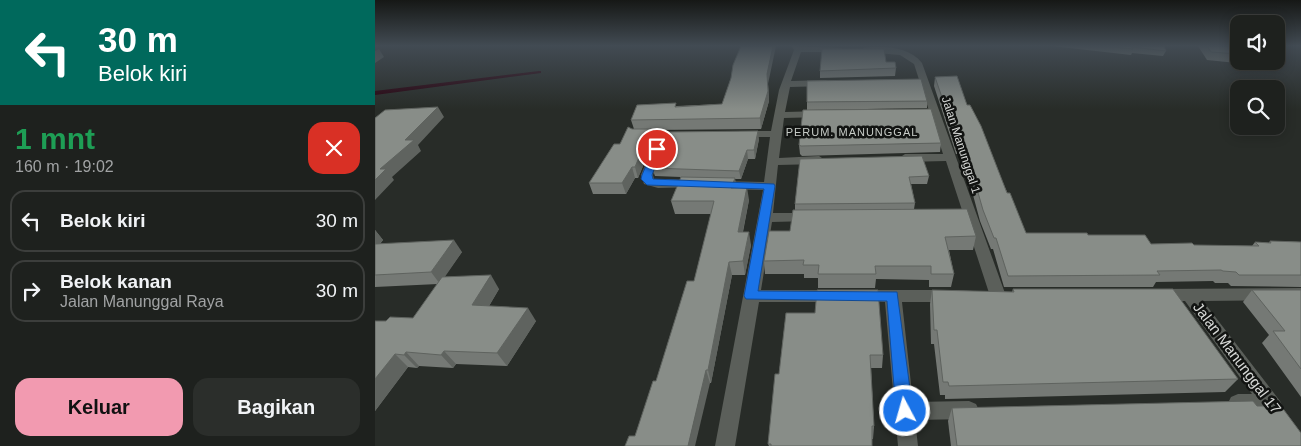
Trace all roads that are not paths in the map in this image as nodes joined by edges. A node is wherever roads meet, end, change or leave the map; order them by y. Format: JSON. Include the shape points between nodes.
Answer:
{"nodes":[{"id":1,"x":792,"y":67,"type":"edge"},
{"id":2,"x":917,"y":67,"type":"edge"},
{"id":3,"x":836,"y":82,"type":"edge"},
{"id":4,"x":787,"y":84,"type":"junction"},
{"id":5,"x":780,"y":114,"type":"junction"},
{"id":6,"x":829,"y":114,"type":"edge"},
{"id":7,"x":777,"y":134,"type":"junction"},
{"id":8,"x":729,"y":135,"type":"edge"},
{"id":9,"x":663,"y":136,"type":"edge"},
{"id":10,"x":949,"y":157,"type":"junction"},
{"id":11,"x":890,"y":158,"type":"edge"},
{"id":12,"x":831,"y":160,"type":"edge"},
{"id":13,"x":772,"y":162,"type":"junction"},
{"id":14,"x":770,"y":186,"type":"junction"},
{"id":15,"x":824,"y":217,"type":"edge"},
{"id":16,"x":766,"y":218,"type":"junction"},
{"id":17,"x":1301,"y":294,"type":"edge"},
{"id":18,"x":1142,"y":295,"type":"edge"},
{"id":19,"x":1190,"y":295,"type":"junction"},
{"id":20,"x":751,"y":296,"type":"junction"},
{"id":21,"x":893,"y":296,"type":"junction"},
{"id":22,"x":998,"y":296,"type":"junction"},
{"id":23,"x":1017,"y":296,"type":"edge"},
{"id":24,"x":1270,"y":402,"type":"junction"},
{"id":25,"x":1221,"y":403,"type":"edge"},
{"id":26,"x":983,"y":409,"type":"edge"},
{"id":27,"x":905,"y":411,"type":"junction"},
{"id":28,"x":1285,"y":424,"type":"edge"},
{"id":29,"x":725,"y":446,"type":"edge"},
{"id":30,"x":908,"y":446,"type":"edge"}],
"edges":[{"from":1,"to":4,"type":"street"},
{"from":2,"to":10,"type":"street","name":"Jalan Manunggal 1"},
{"from":3,"to":4,"type":"street"},
{"from":4,"to":5,"type":"street"},
{"from":5,"to":6,"type":"street"},
{"from":5,"to":7,"type":"street"},
{"from":7,"to":8,"type":"street"},
{"from":7,"to":13,"type":"street"},
{"from":9,"to":14,"type":"street","via":[[647,175],[646,179],[651,182]]},
{"from":10,"to":11,"type":"street"},
{"from":10,"to":22,"type":"street","name":"Jalan Manunggal 1","via":[[965,216]]},
{"from":12,"to":13,"type":"street"},
{"from":13,"to":14,"type":"street"},
{"from":14,"to":16,"type":"street"},
{"from":15,"to":16,"type":"street"},
{"from":16,"to":20,"type":"street"},
{"from":17,"to":19,"type":"street"},
{"from":18,"to":19,"type":"street"},
{"from":19,"to":24,"type":"street","name":"Jalan Manunggal 17"},
{"from":20,"to":21,"type":"street"},
{"from":20,"to":29,"type":"street"},
{"from":21,"to":22,"type":"street"},
{"from":21,"to":27,"type":"street"},
{"from":22,"to":23,"type":"street"},
{"from":24,"to":25,"type":"street"},
{"from":24,"to":28,"type":"street","name":"Jalan Manunggal 17"},
{"from":26,"to":27,"type":"street"},
{"from":27,"to":30,"type":"street"}]}
